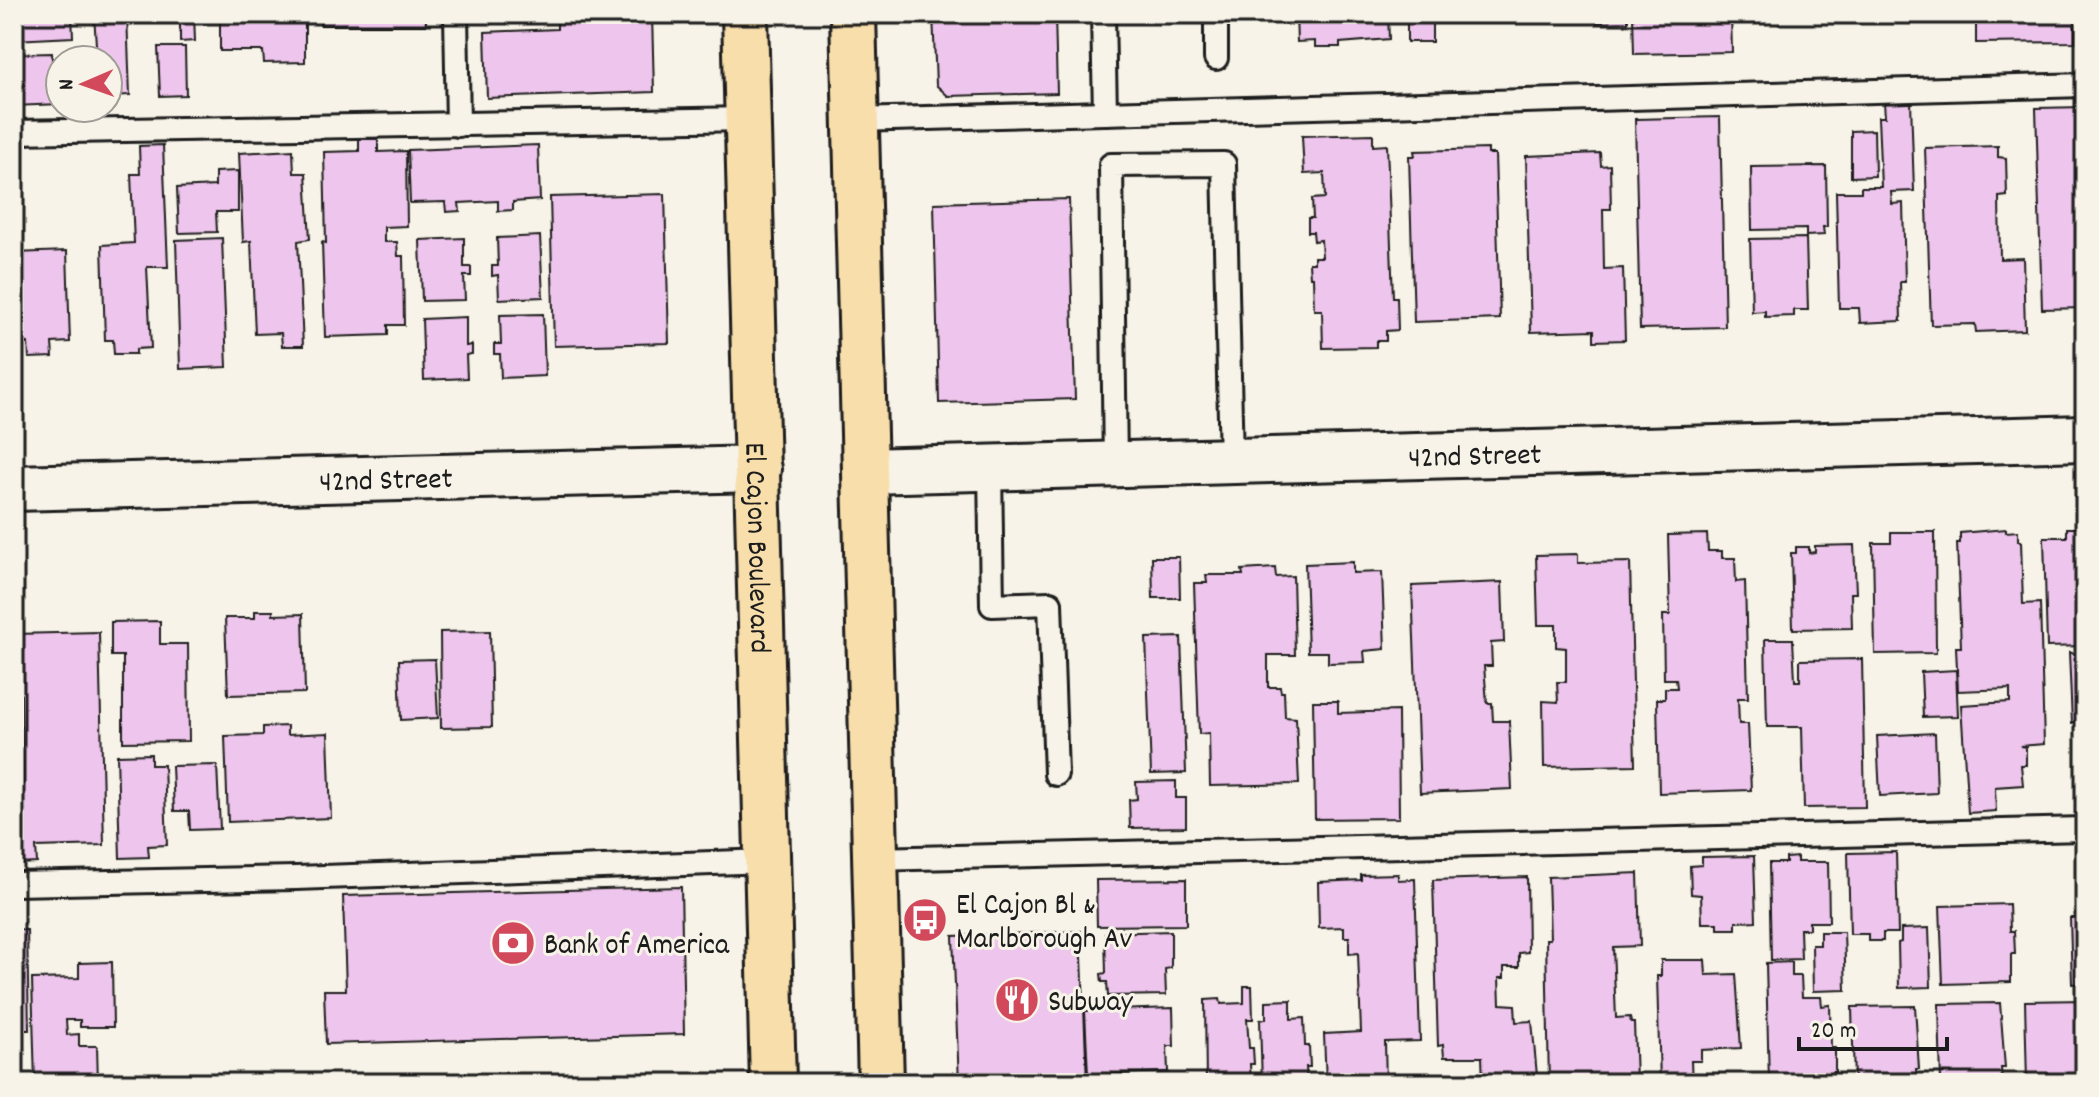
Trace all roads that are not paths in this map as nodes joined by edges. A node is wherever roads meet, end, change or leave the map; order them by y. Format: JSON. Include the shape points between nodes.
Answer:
{"nodes":[{"id":1,"x":456,"y":14,"type":"edge"},
{"id":2,"x":745,"y":14,"type":"edge"},
{"id":3,"x":853,"y":14,"type":"edge"},
{"id":4,"x":1103,"y":14,"type":"edge"},
{"id":5,"x":1216,"y":14,"type":"edge"},
{"id":6,"x":1216,"y":58,"type":"dead end"},
{"id":7,"x":2085,"y":85,"type":"edge"},
{"id":8,"x":1105,"y":113,"type":"junction"},
{"id":9,"x":748,"y":119,"type":"junction"},
{"id":10,"x":856,"y":120,"type":"junction"},
{"id":11,"x":458,"y":125,"type":"junction"},
{"id":12,"x":14,"y":132,"type":"edge"},
{"id":13,"x":2085,"y":438,"type":"edge"},
{"id":14,"x":1231,"y":461,"type":"junction"},
{"id":15,"x":1115,"y":464,"type":"junction"},
{"id":16,"x":990,"y":468,"type":"junction"},
{"id":17,"x":758,"y":469,"type":"junction"},
{"id":18,"x":865,"y":471,"type":"junction"},
{"id":19,"x":14,"y":488,"type":"edge"},
{"id":20,"x":1056,"y":774,"type":"dead end"},
{"id":21,"x":2085,"y":829,"type":"edge"},
{"id":22,"x":874,"y":859,"type":"junction"},
{"id":23,"x":767,"y":861,"type":"junction"},
{"id":24,"x":14,"y":884,"type":"edge"},
{"id":25,"x":773,"y":1083,"type":"edge"},
{"id":26,"x":881,"y":1083,"type":"edge"}],
"edges":[{"from":1,"to":11,"type":"lane"},
{"from":2,"to":9,"type":"main road","name":"El Cajon Boulevard"},
{"from":3,"to":10,"type":"main road"},
{"from":4,"to":8,"type":"lane"},
{"from":5,"to":6,"type":"lane"},
{"from":7,"to":8,"type":"lane"},
{"from":8,"to":10,"type":"lane"},
{"from":9,"to":11,"type":"lane"},
{"from":9,"to":17,"type":"main road","name":"El Cajon Boulevard"},
{"from":10,"to":18,"type":"main road"},
{"from":11,"to":12,"type":"lane"},
{"from":13,"to":14,"type":"street","name":"42nd Street"},
{"from":14,"to":15,"type":"street","name":"42nd Street"},
{"from":14,"to":15,"type":"lane","via":[[1224,164],[1111,165]]},
{"from":15,"to":16,"type":"street","name":"42nd Street"},
{"from":16,"to":18,"type":"street","name":"42nd Street"},
{"from":16,"to":20,"type":"lane","via":[[992,605],[1050,603]]},
{"from":17,"to":19,"type":"street","name":"42nd Street"},
{"from":17,"to":23,"type":"main road","name":"El Cajon Boulevard"},
{"from":18,"to":22,"type":"main road"},
{"from":21,"to":22,"type":"lane"},
{"from":22,"to":26,"type":"main road"},
{"from":23,"to":24,"type":"lane"},
{"from":23,"to":25,"type":"main road","name":"El Cajon Boulevard"}]}
